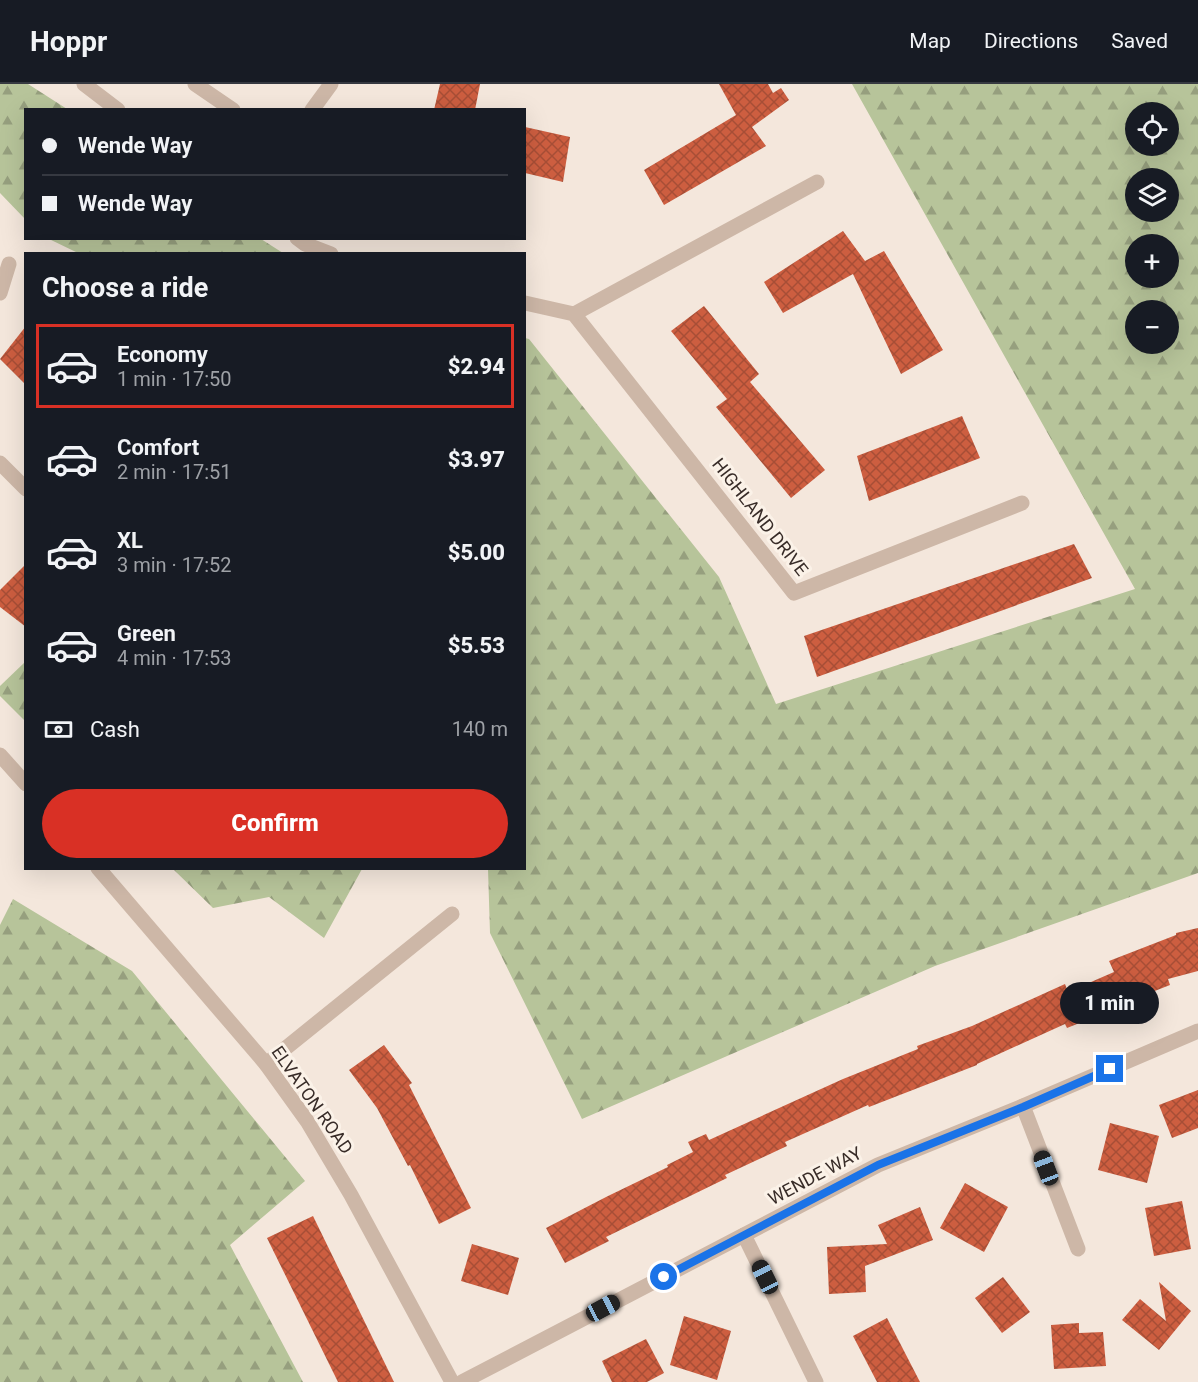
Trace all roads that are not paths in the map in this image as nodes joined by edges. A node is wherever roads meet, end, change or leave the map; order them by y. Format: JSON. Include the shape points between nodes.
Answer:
{"nodes":[{"id":1,"x":84,"y":84,"type":"edge"},
{"id":2,"x":195,"y":84,"type":"edge"},
{"id":3,"x":331,"y":84,"type":"edge"},
{"id":4,"x":115,"y":108,"type":"edge"},
{"id":5,"x":229,"y":108,"type":"edge"},
{"id":6,"x":313,"y":108,"type":"edge"},
{"id":7,"x":817,"y":182,"type":"dead end"},
{"id":8,"x":300,"y":240,"type":"edge"},
{"id":9,"x":326,"y":252,"type":"edge"},
{"id":10,"x":9,"y":264,"type":"dead end"},
{"id":11,"x":0,"y":293,"type":"edge"},
{"id":12,"x":526,"y":303,"type":"edge"},
{"id":13,"x":574,"y":314,"type":"junction"},
{"id":14,"x":0,"y":463,"type":"edge"},
{"id":15,"x":24,"y":487,"type":"edge"},
{"id":16,"x":1022,"y":503,"type":"dead end"},
{"id":17,"x":0,"y":755,"type":"edge"},
{"id":18,"x":24,"y":782,"type":"edge"},
{"id":19,"x":100,"y":870,"type":"edge"},
{"id":20,"x":452,"y":914,"type":"dead end"},
{"id":21,"x":1198,"y":1031,"type":"edge"},
{"id":22,"x":266,"y":1064,"type":"junction"},
{"id":23,"x":1023,"y":1107,"type":"junction"},
{"id":24,"x":744,"y":1235,"type":"junction"},
{"id":25,"x":1078,"y":1249,"type":"dead end"},
{"id":26,"x":452,"y":1382,"type":"edge"},
{"id":27,"x":462,"y":1382,"type":"edge"},
{"id":28,"x":816,"y":1382,"type":"edge"}],
"edges":[{"from":1,"to":4,"type":"street"},
{"from":2,"to":5,"type":"street"},
{"from":3,"to":6,"type":"street"},
{"from":7,"to":13,"type":"street"},
{"from":8,"to":9,"type":"street"},
{"from":10,"to":11,"type":"street"},
{"from":12,"to":13,"type":"street"},
{"from":13,"to":16,"type":"street","name":"HIGHLAND DRIVE","via":[[794,593]]},
{"from":14,"to":15,"type":"street"},
{"from":17,"to":18,"type":"street"},
{"from":19,"to":22,"type":"street","name":"ELVATON ROAD"},
{"from":20,"to":22,"type":"street"},
{"from":21,"to":23,"type":"street","name":"WENDE WAY"},
{"from":22,"to":26,"type":"street","name":"ELVATON ROAD","via":[[351,1194]]},
{"from":23,"to":24,"type":"street","name":"WENDE WAY","via":[[878,1165]]},
{"from":23,"to":25,"type":"street"},
{"from":24,"to":27,"type":"street","name":"WENDE WAY"},
{"from":24,"to":28,"type":"street"}]}
